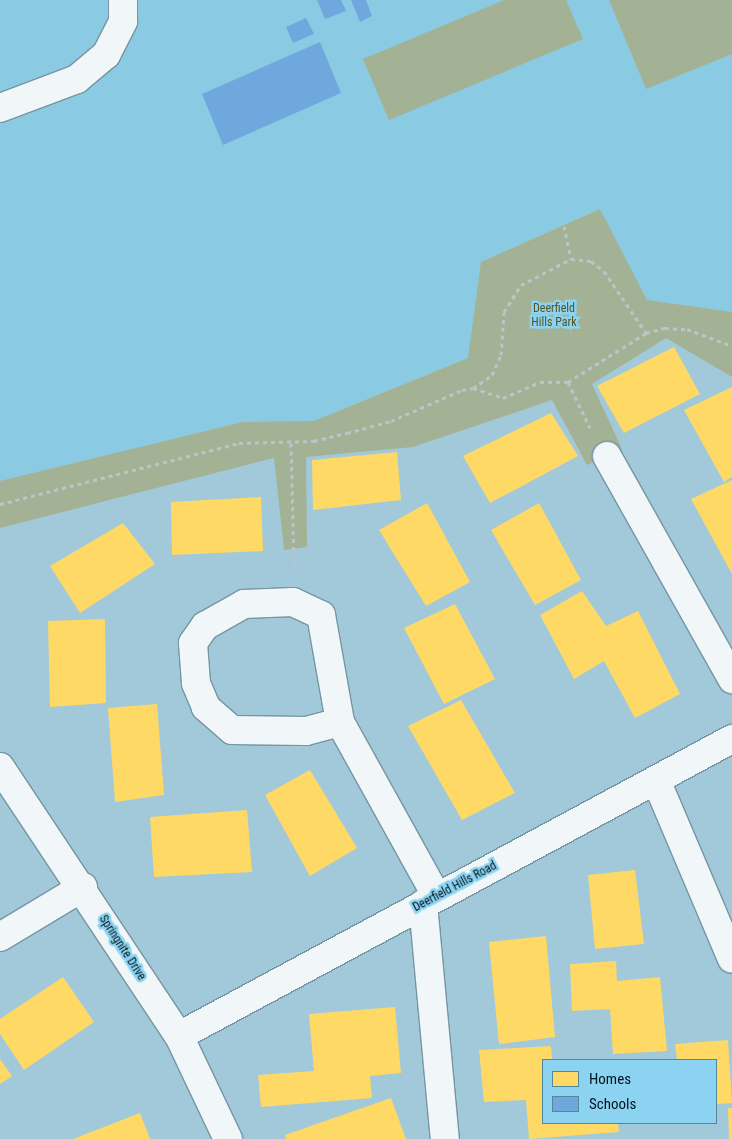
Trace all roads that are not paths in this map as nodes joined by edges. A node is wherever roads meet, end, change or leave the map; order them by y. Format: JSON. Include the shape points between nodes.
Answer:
{"nodes":[{"id":1,"x":123,"y":0,"type":"edge"},
{"id":2,"x":0,"y":108,"type":"edge"},
{"id":3,"x":607,"y":456,"type":"road end"},
{"id":4,"x":732,"y":679,"type":"edge"},
{"id":5,"x":340,"y":722,"type":"junction"},
{"id":6,"x":732,"y":739,"type":"edge"},
{"id":7,"x":0,"y":767,"type":"edge"},
{"id":8,"x":656,"y":780,"type":"junction"},
{"id":9,"x":83,"y":887,"type":"junction"},
{"id":10,"x":430,"y":901,"type":"junction"},
{"id":11,"x":0,"y":937,"type":"edge"},
{"id":12,"x":732,"y":960,"type":"edge"},
{"id":13,"x":179,"y":1036,"type":"junction"},
{"id":14,"x":228,"y":1139,"type":"edge"},
{"id":15,"x":444,"y":1139,"type":"edge"}],
"edges":[{"from":1,"to":2,"type":"street","via":[[123,21],[106,55],[77,79]]},
{"from":3,"to":4,"type":"street"},
{"from":5,"to":5,"type":"street","via":[[306,731],[232,730],[206,707],[196,683],[193,643],[205,626],[244,604],[293,602],[321,615]]},
{"from":5,"to":10,"type":"street"},
{"from":6,"to":8,"type":"street","name":"Deerfield Hills Road"},
{"from":7,"to":9,"type":"street","name":"Springnite Drive"},
{"from":8,"to":10,"type":"street","name":"Deerfield Hills Road"},
{"from":8,"to":12,"type":"street"},
{"from":9,"to":11,"type":"street"},
{"from":9,"to":13,"type":"street","name":"Springnite Drive"},
{"from":10,"to":13,"type":"street","name":"Deerfield Hills Road"},
{"from":10,"to":15,"type":"street"},
{"from":13,"to":14,"type":"street","name":"Springnite Drive"}]}
